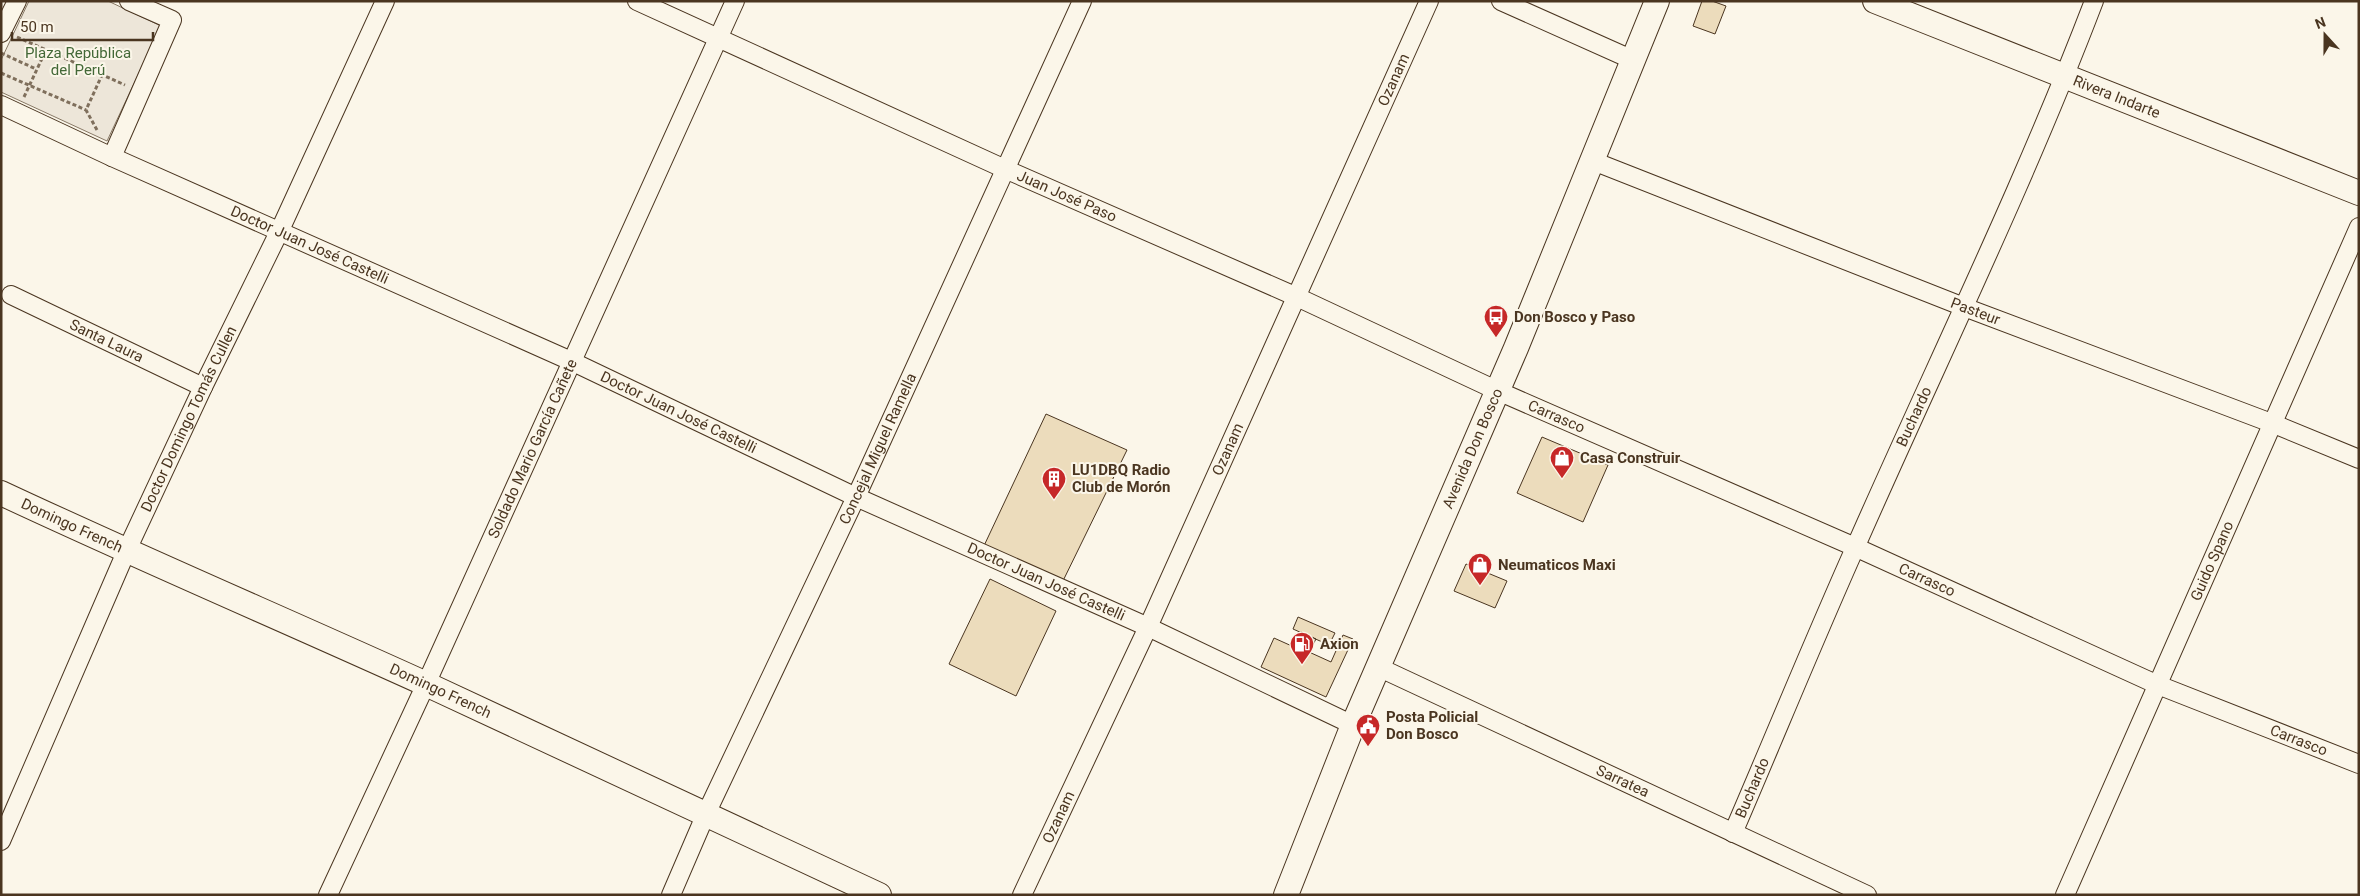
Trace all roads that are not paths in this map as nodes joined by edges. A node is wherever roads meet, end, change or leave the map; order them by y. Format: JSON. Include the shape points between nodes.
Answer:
{"nodes":[{"id":1,"x":17,"y":1,"type":"edge"},
{"id":2,"x":129,"y":1,"type":"edge"},
{"id":3,"x":385,"y":1,"type":"edge"},
{"id":4,"x":636,"y":1,"type":"edge"},
{"id":5,"x":735,"y":1,"type":"edge"},
{"id":6,"x":1082,"y":1,"type":"edge"},
{"id":7,"x":1429,"y":1,"type":"edge"},
{"id":8,"x":1501,"y":1,"type":"edge"},
{"id":9,"x":1657,"y":1,"type":"edge"},
{"id":10,"x":1875,"y":1,"type":"edge"},
{"id":11,"x":2094,"y":1,"type":"edge"},
{"id":12,"x":2,"y":32,"type":"edge"},
{"id":13,"x":718,"y":39,"type":"junction"},
{"id":14,"x":1633,"y":60,"type":"junction"},
{"id":15,"x":2065,"y":76,"type":"junction"},
{"id":16,"x":9,"y":108,"type":"edge"},
{"id":17,"x":112,"y":157,"type":"junction"},
{"id":18,"x":1593,"y":161,"type":"junction"},
{"id":19,"x":1005,"y":169,"type":"junction"},
{"id":20,"x":2359,"y":193,"type":"edge"},
{"id":21,"x":2359,"y":226,"type":"edge"},
{"id":22,"x":280,"y":230,"type":"junction"},
{"id":23,"x":11,"y":295,"type":"dead end"},
{"id":24,"x":1297,"y":297,"type":"junction"},
{"id":25,"x":1964,"y":307,"type":"junction"},
{"id":26,"x":571,"y":361,"type":"junction"},
{"id":27,"x":203,"y":387,"type":"junction"},
{"id":28,"x":1498,"y":390,"type":"junction"},
{"id":29,"x":2274,"y":424,"type":"junction"},
{"id":30,"x":2359,"y":459,"type":"edge"},
{"id":31,"x":1,"y":493,"type":"edge"},
{"id":32,"x":856,"y":497,"type":"junction"},
{"id":33,"x":1855,"y":547,"type":"junction"},
{"id":34,"x":126,"y":552,"type":"junction"},
{"id":35,"x":1148,"y":627,"type":"junction"},
{"id":36,"x":1378,"y":667,"type":"junction"},
{"id":37,"x":426,"y":684,"type":"junction"},
{"id":38,"x":2158,"y":685,"type":"junction"},
{"id":39,"x":1353,"y":726,"type":"junction"},
{"id":40,"x":2359,"y":764,"type":"edge"},
{"id":41,"x":705,"y":816,"type":"junction"},
{"id":42,"x":1733,"y":832,"type":"junction"},
{"id":43,"x":1,"y":841,"type":"edge"},
{"id":44,"x":328,"y":895,"type":"edge"},
{"id":45,"x":671,"y":895,"type":"edge"},
{"id":46,"x":879,"y":895,"type":"edge"},
{"id":47,"x":1022,"y":895,"type":"edge"},
{"id":48,"x":1286,"y":895,"type":"edge"},
{"id":49,"x":1867,"y":895,"type":"edge"},
{"id":50,"x":2065,"y":895,"type":"edge"}],
"edges":[{"from":1,"to":12,"type":"street"},
{"from":2,"to":17,"type":"street","via":[[172,20]]},
{"from":3,"to":22,"type":"street","name":"Doctor Domingo Tomás Cullen"},
{"from":4,"to":13,"type":"street","name":"Juan José Paso"},
{"from":5,"to":13,"type":"street","name":"Soldado Mario García Cañete"},
{"from":6,"to":19,"type":"street","name":"Concejal Miguel Ramella"},
{"from":7,"to":24,"type":"street","name":"Ozanam"},
{"from":8,"to":14,"type":"street"},
{"from":9,"to":14,"type":"street","name":"Avenida Don Bosco"},
{"from":10,"to":15,"type":"street","name":"Rivera Indarte"},
{"from":11,"to":15,"type":"street","name":"Buchardo"},
{"from":13,"to":19,"type":"street","name":"Juan José Paso"},
{"from":13,"to":26,"type":"street","name":"Soldado Mario García Cañete"},
{"from":14,"to":18,"type":"street","name":"Avenida Don Bosco"},
{"from":15,"to":20,"type":"street","name":"Rivera Indarte"},
{"from":15,"to":25,"type":"street","name":"Buchardo"},
{"from":16,"to":17,"type":"street","name":"Doctor Juan José Castelli"},
{"from":17,"to":22,"type":"street","name":"Doctor Juan José Castelli"},
{"from":18,"to":25,"type":"street","name":"Pasteur"},
{"from":18,"to":28,"type":"street","name":"Avenida Don Bosco"},
{"from":19,"to":24,"type":"street","name":"Juan José Paso"},
{"from":19,"to":32,"type":"street","name":"Concejal Miguel Ramella"},
{"from":21,"to":29,"type":"street","name":"Guido Spano"},
{"from":22,"to":26,"type":"street","name":"Doctor Juan José Castelli"},
{"from":22,"to":27,"type":"street","name":"Doctor Domingo Tomás Cullen"},
{"from":23,"to":27,"type":"street","name":"Santa Laura"},
{"from":24,"to":28,"type":"street","name":"Juan José Paso"},
{"from":24,"to":35,"type":"street","name":"Ozanam"},
{"from":25,"to":29,"type":"street","name":"Pasteur"},
{"from":25,"to":33,"type":"street","name":"Buchardo"},
{"from":26,"to":32,"type":"street","name":"Doctor Juan José Castelli"},
{"from":26,"to":37,"type":"street","name":"Soldado Mario García Cañete"},
{"from":27,"to":34,"type":"street","name":"Doctor Domingo Tomás Cullen"},
{"from":28,"to":33,"type":"street","name":"Carrasco"},
{"from":28,"to":36,"type":"street","name":"Avenida Don Bosco"},
{"from":29,"to":30,"type":"street","name":"Pasteur"},
{"from":29,"to":38,"type":"street","name":"Guido Spano"},
{"from":31,"to":34,"type":"street","name":"Domingo French"},
{"from":32,"to":35,"type":"street","name":"Doctor Juan José Castelli"},
{"from":32,"to":41,"type":"street","name":"Concejal Miguel Ramella"},
{"from":33,"to":38,"type":"street","name":"Carrasco"},
{"from":33,"to":42,"type":"street","name":"Buchardo"},
{"from":34,"to":37,"type":"street","name":"Domingo French"},
{"from":34,"to":43,"type":"street","name":"Doctor Domingo Tomás Cullen"},
{"from":35,"to":39,"type":"street","name":"Doctor Juan José Castelli"},
{"from":35,"to":47,"type":"street","name":"Ozanam"},
{"from":36,"to":39,"type":"street","name":"Avenida Don Bosco"},
{"from":36,"to":42,"type":"street","name":"Sarratea"},
{"from":37,"to":41,"type":"street","name":"Domingo French"},
{"from":37,"to":44,"type":"street","name":"Soldado Mario García Cañete"},
{"from":38,"to":40,"type":"street","name":"Carrasco"},
{"from":38,"to":50,"type":"street","name":"Guido Spano"},
{"from":39,"to":48,"type":"street","name":"Avenida Don Bosco"},
{"from":41,"to":45,"type":"street","name":"Concejal Miguel Ramella"},
{"from":41,"to":46,"type":"street","name":"Domingo French"},
{"from":42,"to":49,"type":"street","name":"Sarratea"}]}
